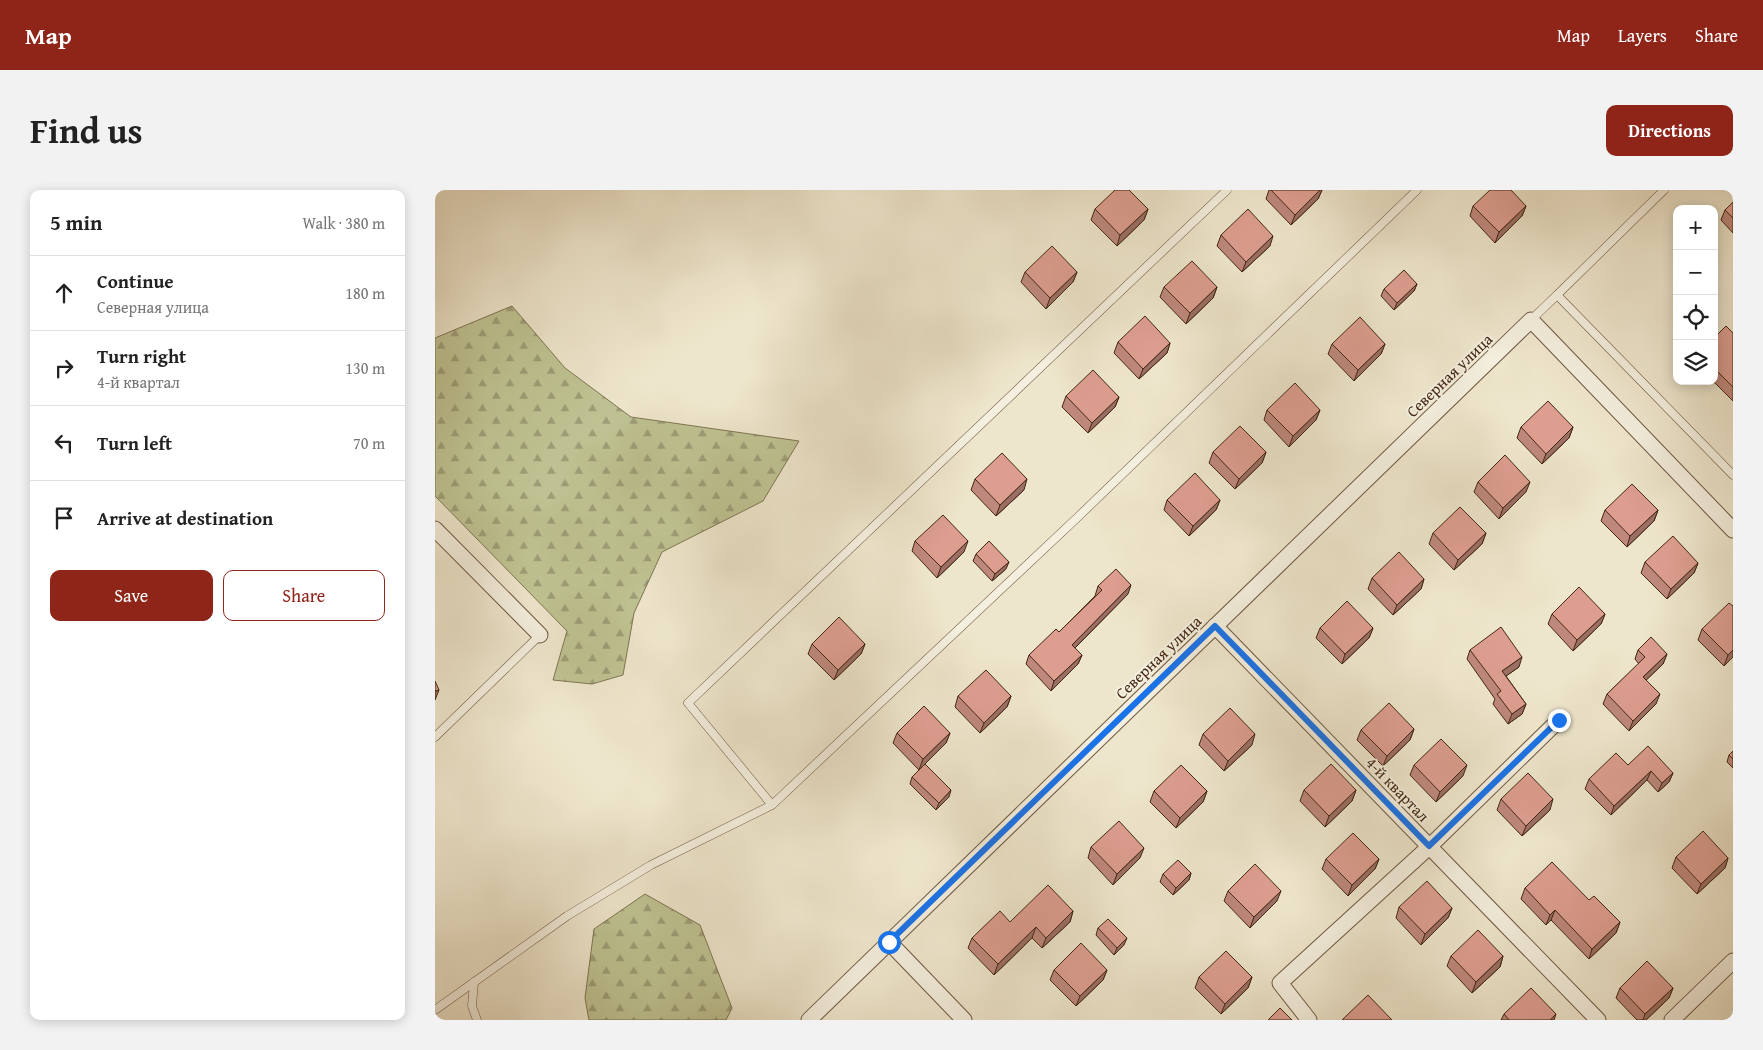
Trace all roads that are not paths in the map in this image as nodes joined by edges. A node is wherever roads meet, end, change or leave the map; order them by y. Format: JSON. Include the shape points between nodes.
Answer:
{"nodes":[{"id":1,"x":1227,"y":190,"type":"edge"},
{"id":2,"x":1417,"y":190,"type":"edge"},
{"id":3,"x":1664,"y":190,"type":"edge"},
{"id":4,"x":1557,"y":295,"type":"junction"},
{"id":5,"x":1531,"y":320,"type":"junction"},
{"id":6,"x":1733,"y":475,"type":"edge"},
{"id":7,"x":435,"y":528,"type":"edge"},
{"id":8,"x":1733,"y":530,"type":"edge"},
{"id":9,"x":1215,"y":626,"type":"junction"},
{"id":10,"x":540,"y":635,"type":"joint"},
{"id":11,"x":1559,"y":720,"type":"dead end"},
{"id":12,"x":435,"y":738,"type":"edge"},
{"id":13,"x":772,"y":805,"type":"junction"},
{"id":14,"x":1429,"y":846,"type":"junction"},
{"id":15,"x":889,"y":942,"type":"junction"},
{"id":16,"x":1733,"y":961,"type":"edge"},
{"id":17,"x":474,"y":982,"type":"junction"},
{"id":18,"x":435,"y":1010,"type":"edge"},
{"id":19,"x":477,"y":1020,"type":"edge"},
{"id":20,"x":809,"y":1020,"type":"edge"},
{"id":21,"x":965,"y":1020,"type":"edge"},
{"id":22,"x":1309,"y":1020,"type":"edge"},
{"id":23,"x":1598,"y":1020,"type":"edge"},
{"id":24,"x":1672,"y":1020,"type":"edge"}],
"edges":[{"from":1,"to":13,"type":"lane","via":[[688,703]]},
{"from":2,"to":13,"type":"lane","via":[[1080,515]]},
{"from":3,"to":4,"type":"lane"},
{"from":4,"to":5,"type":"lane"},
{"from":4,"to":6,"type":"lane"},
{"from":5,"to":8,"type":"street"},
{"from":5,"to":9,"type":"street","name":"Северная улица"},
{"from":7,"to":10,"type":"street"},
{"from":9,"to":14,"type":"street","name":"4-й квартал"},
{"from":9,"to":15,"type":"street","name":"Северная улица"},
{"from":10,"to":12,"type":"lane"},
{"from":11,"to":14,"type":"street"},
{"from":13,"to":17,"type":"lane","via":[[651,865],[567,916]]},
{"from":14,"to":22,"type":"street","via":[[1280,984]]},
{"from":14,"to":23,"type":"street","name":"4-й квартал"},
{"from":15,"to":20,"type":"street","name":"Северная улица"},
{"from":15,"to":21,"type":"street"},
{"from":16,"to":24,"type":"street"},
{"from":17,"to":18,"type":"lane"},
{"from":17,"to":19,"type":"lane","via":[[472,1006]]}]}
